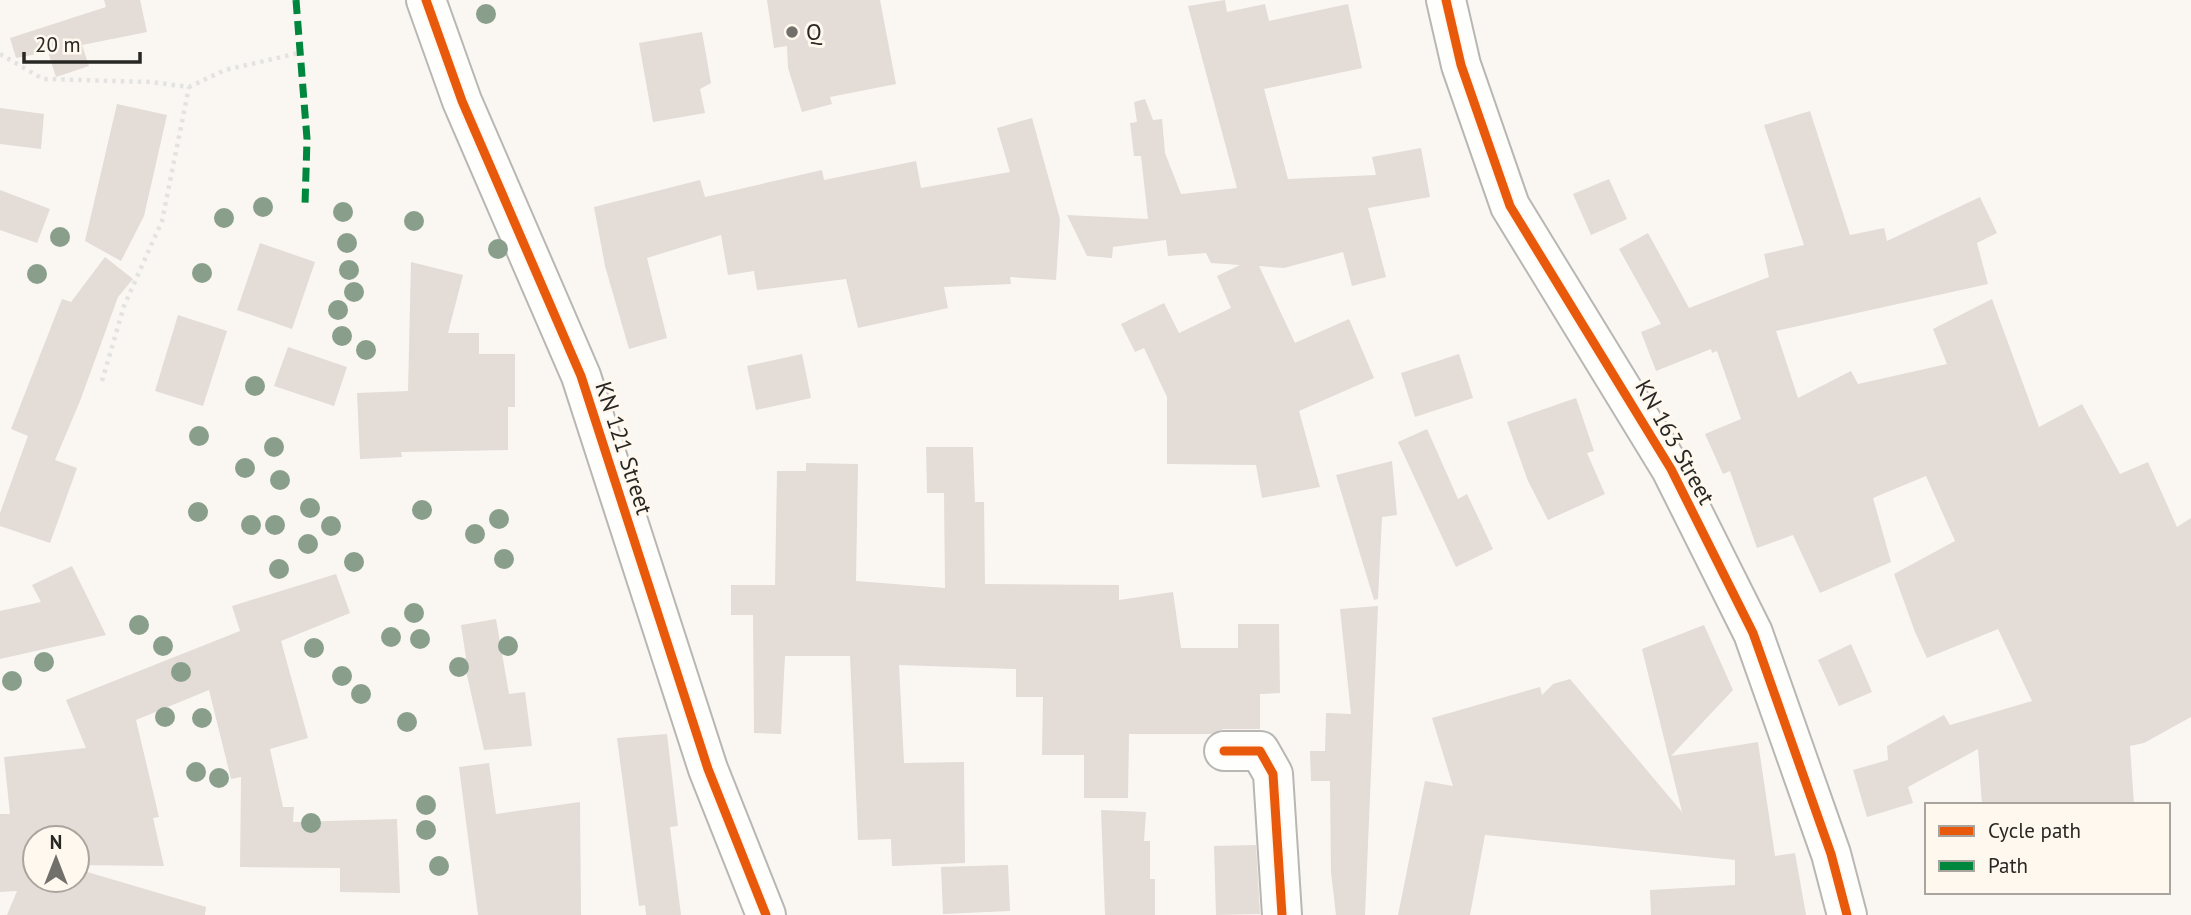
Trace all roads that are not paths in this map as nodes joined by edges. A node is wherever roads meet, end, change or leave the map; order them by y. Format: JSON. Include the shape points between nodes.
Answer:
{"nodes":[{"id":1,"x":426,"y":0,"type":"edge"},
{"id":2,"x":1446,"y":0,"type":"edge"},
{"id":3,"x":1224,"y":751,"type":"dead end"},
{"id":4,"x":766,"y":915,"type":"edge"},
{"id":5,"x":1282,"y":915,"type":"edge"},
{"id":6,"x":1847,"y":915,"type":"edge"}],
"edges":[{"from":1,"to":4,"type":"street","name":"KN 121 Street","via":[[462,101],[581,376],[708,769]]},
{"from":2,"to":6,"type":"street","name":"KN 163 Street","via":[[1461,65],[1510,206],[1671,470],[1753,633],[1831,855]]},
{"from":3,"to":5,"type":"street","via":[[1260,751],[1273,774]]}]}
